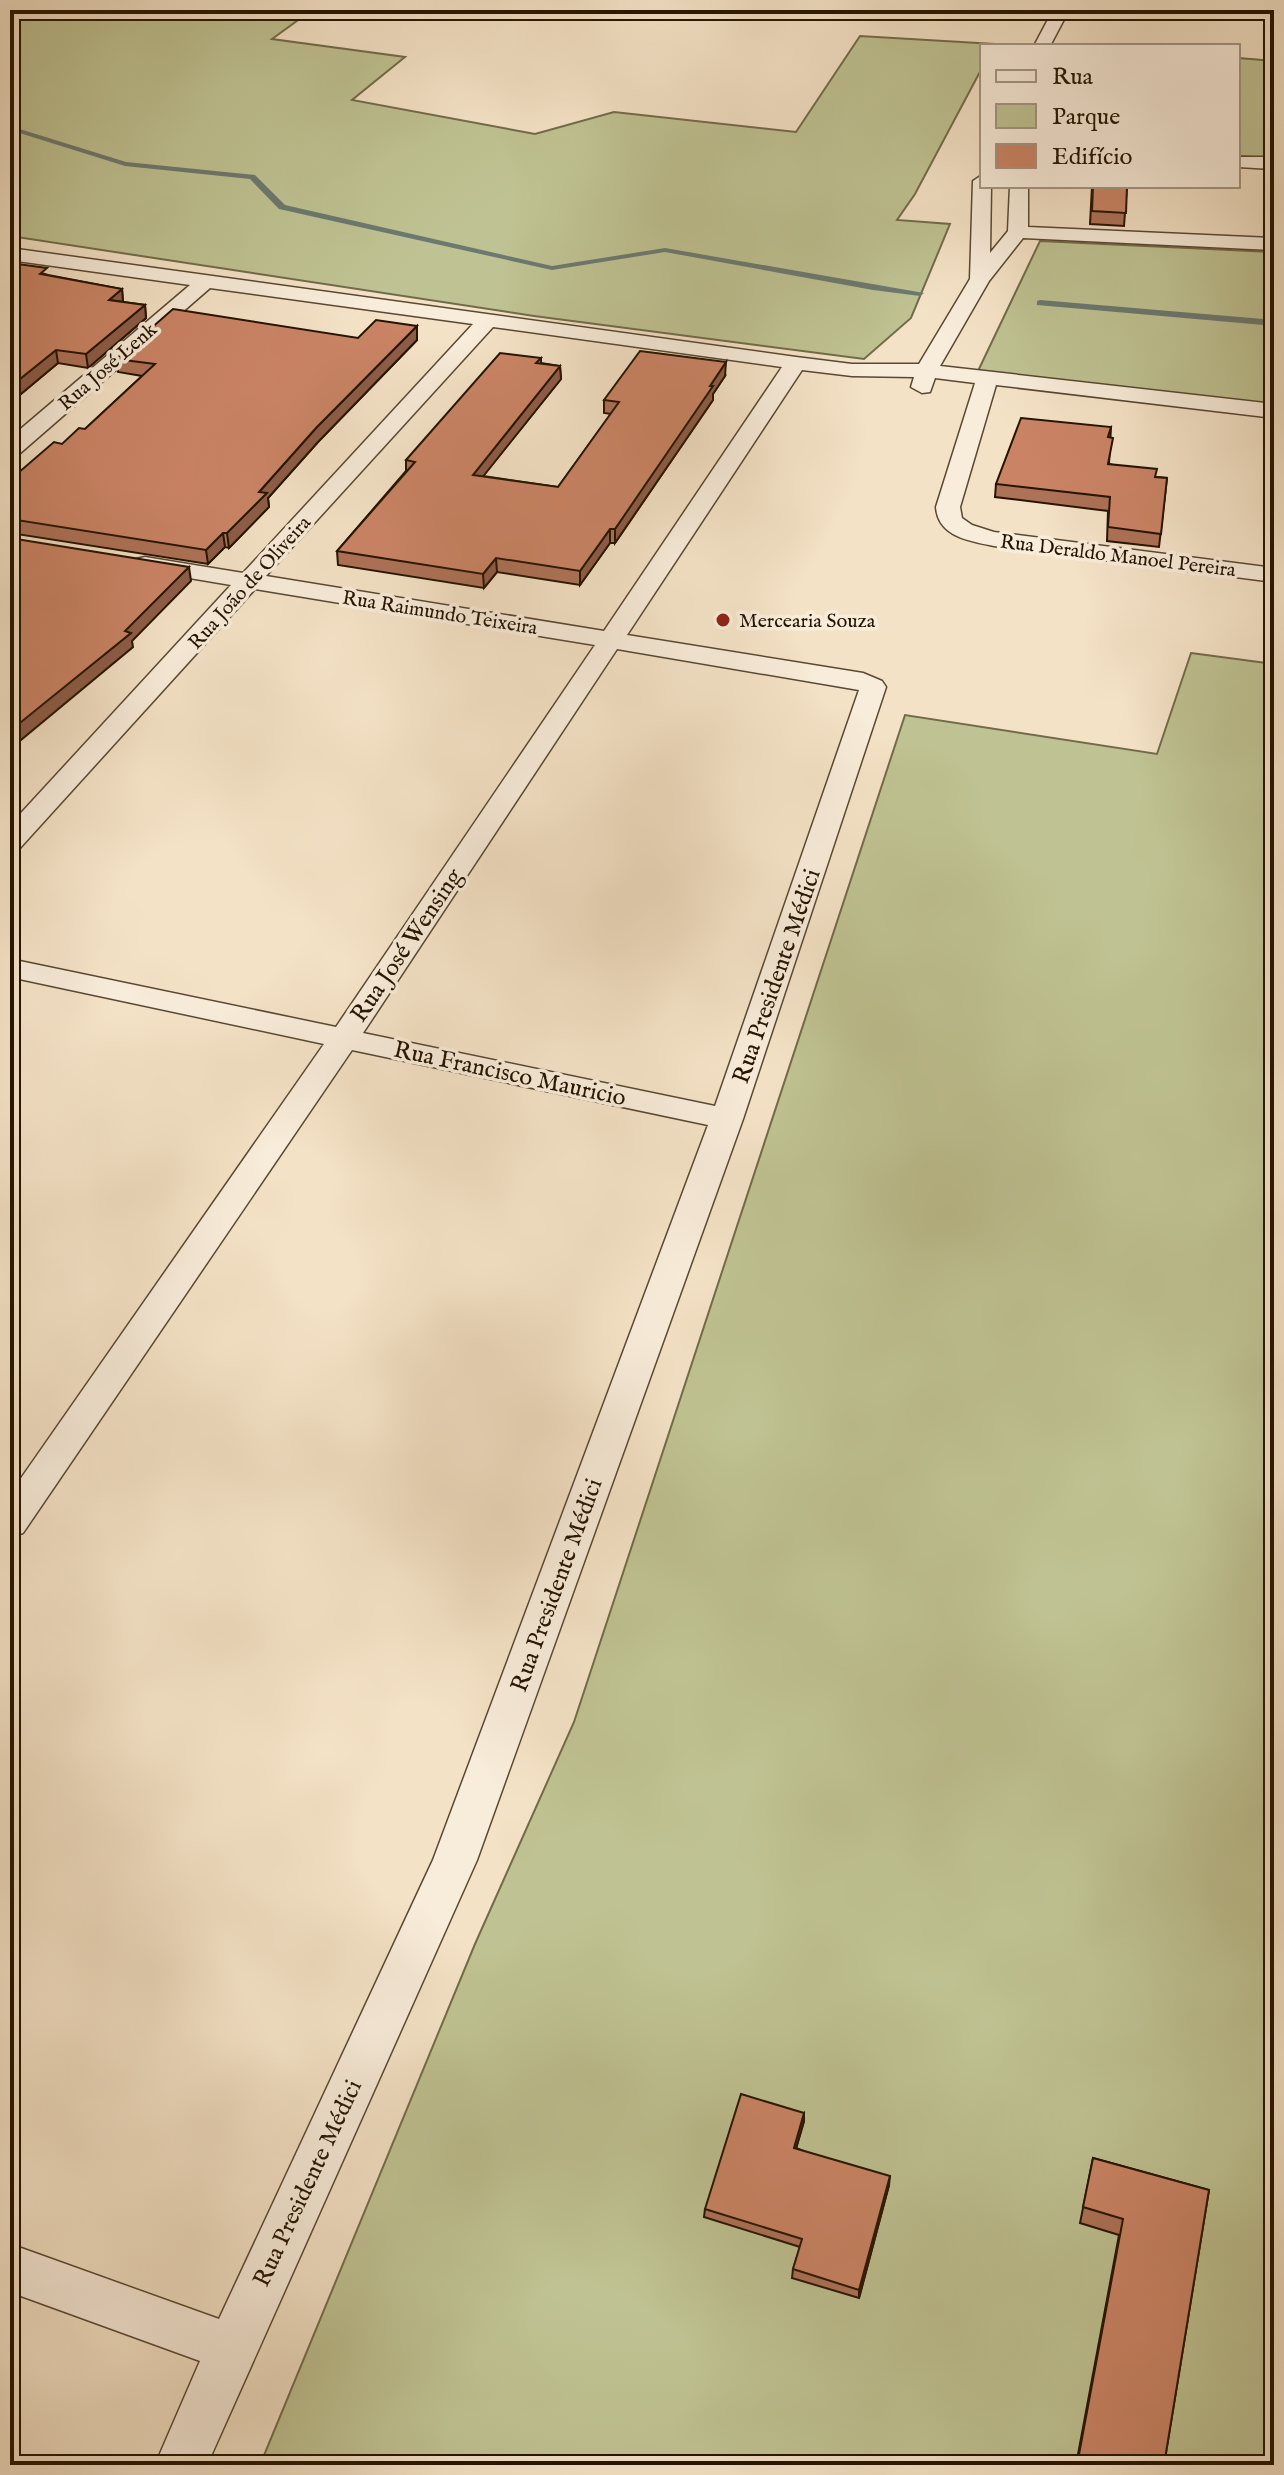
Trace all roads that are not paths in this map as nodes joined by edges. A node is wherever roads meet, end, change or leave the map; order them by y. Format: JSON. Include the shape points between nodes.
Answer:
{"nodes":[{"id":1,"x":1061,"y":10,"type":"edge"},
{"id":2,"x":1043,"y":44,"type":"edge"},
{"id":3,"x":1240,"y":162,"type":"edge"},
{"id":4,"x":1274,"y":163,"type":"edge"},
{"id":5,"x":982,"y":188,"type":"edge"},
{"id":6,"x":1019,"y":188,"type":"edge"},
{"id":7,"x":1018,"y":232,"type":"junction"},
{"id":8,"x":1274,"y":244,"type":"edge"},
{"id":9,"x":10,"y":254,"type":"edge"},
{"id":10,"x":980,"y":279,"type":"junction"},
{"id":11,"x":205,"y":282,"type":"junction"},
{"id":12,"x":487,"y":321,"type":"junction"},
{"id":13,"x":796,"y":363,"type":"junction"},
{"id":14,"x":924,"y":379,"type":"junction"},
{"id":15,"x":984,"y":386,"type":"junction"},
{"id":16,"x":1274,"y":411,"type":"edge"},
{"id":17,"x":1274,"y":427,"type":"edge"},
{"id":18,"x":10,"y":450,"type":"edge"},
{"id":19,"x":118,"y":559,"type":"edge"},
{"id":20,"x":1274,"y":575,"type":"edge"},
{"id":21,"x":251,"y":581,"type":"junction"},
{"id":22,"x":609,"y":640,"type":"junction"},
{"id":23,"x":870,"y":684,"type":"joint"},
{"id":24,"x":10,"y":842,"type":"edge"},
{"id":25,"x":10,"y":968,"type":"edge"},
{"id":26,"x":344,"y":1038,"type":"junction"},
{"id":27,"x":727,"y":1119,"type":"junction"},
{"id":28,"x":10,"y":1523,"type":"edge"},
{"id":29,"x":10,"y":2268,"type":"edge"},
{"id":30,"x":231,"y":2348,"type":"junction"},
{"id":31,"x":181,"y":2465,"type":"edge"}],
"edges":[{"from":1,"to":2,"type":"street"},
{"from":3,"to":4,"type":"street"},
{"from":5,"to":10,"type":"street"},
{"from":6,"to":7,"type":"street"},
{"from":7,"to":8,"type":"street"},
{"from":7,"to":10,"type":"street"},
{"from":9,"to":11,"type":"street"},
{"from":10,"to":14,"type":"street"},
{"from":11,"to":12,"type":"street"},
{"from":11,"to":18,"type":"street","name":"Rua José Lenk"},
{"from":12,"to":13,"type":"street"},
{"from":12,"to":21,"type":"street","name":"Rua João de Oliveira"},
{"from":13,"to":14,"type":"street"},
{"from":13,"to":22,"type":"street","name":"Rua José Wensing"},
{"from":14,"to":15,"type":"street"},
{"from":15,"to":16,"type":"street"},
{"from":15,"to":17,"type":"street"},
{"from":15,"to":20,"type":"street","name":"Rua Deraldo Manoel Pereira","via":[[947,514],[962,530],[994,539]]},
{"from":19,"to":21,"type":"street","name":"Rua Raimundo Teixeira"},
{"from":21,"to":22,"type":"street","name":"Rua Raimundo Teixeira"},
{"from":21,"to":24,"type":"street","name":"Rua João de Oliveira"},
{"from":22,"to":23,"type":"street","name":"Rua Raimundo Teixeira"},
{"from":22,"to":26,"type":"street","name":"Rua José Wensing"},
{"from":23,"to":27,"type":"street","name":"Rua Presidente Médici"},
{"from":25,"to":26,"type":"street","name":"Rua Francisco Mauricio"},
{"from":26,"to":27,"type":"street","name":"Rua Francisco Mauricio"},
{"from":26,"to":28,"type":"street","name":"Rua José Wensing"},
{"from":27,"to":30,"type":"street","name":"Rua Presidente Médici","via":[[455,1860]]},
{"from":29,"to":30,"type":"street"},
{"from":30,"to":31,"type":"street","name":"Rua Presidente Médici"}]}
